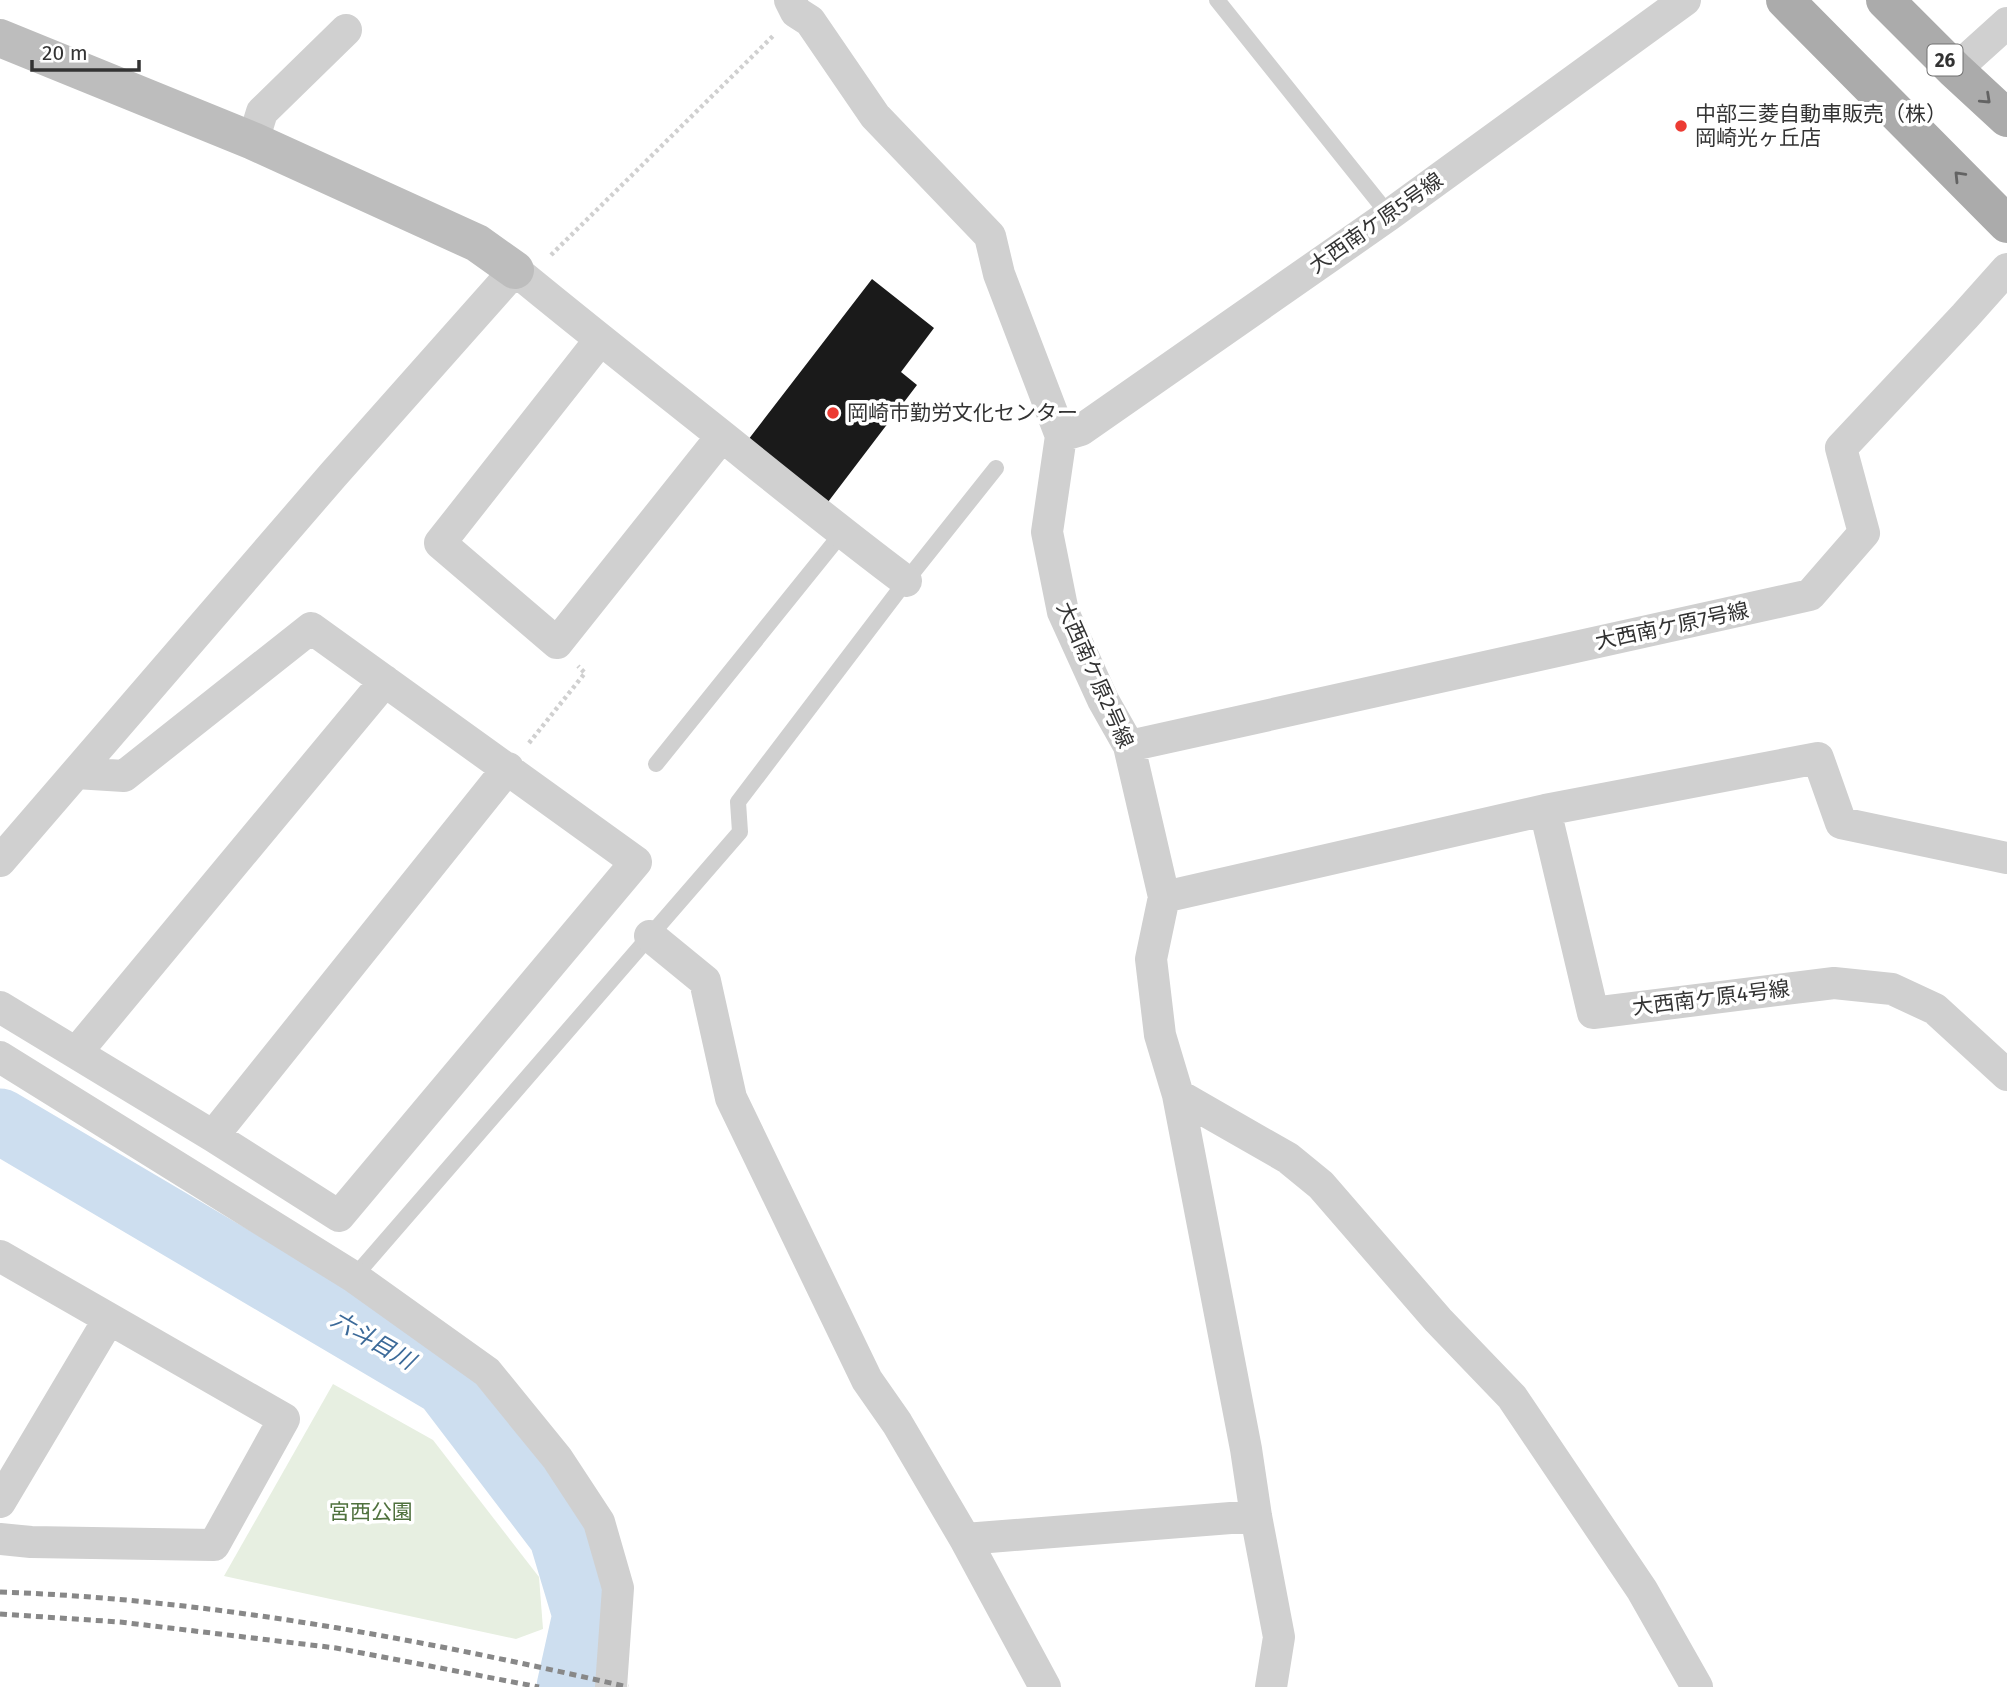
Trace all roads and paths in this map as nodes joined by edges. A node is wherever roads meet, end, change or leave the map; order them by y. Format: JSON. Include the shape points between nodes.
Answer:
{"nodes":[{"id":1,"x":1217,"y":0,"type":"edge"},
{"id":2,"x":1685,"y":0,"type":"edge"},
{"id":3,"x":1786,"y":0,"type":"edge"},
{"id":4,"x":1885,"y":0,"type":"edge"},
{"id":5,"x":793,"y":6,"type":"edge"},
{"id":6,"x":2007,"y":23,"type":"edge"},
{"id":7,"x":346,"y":30,"type":"dead end"},
{"id":8,"x":0,"y":38,"type":"edge"},
{"id":9,"x":1955,"y":70,"type":"junction"},
{"id":10,"x":2007,"y":118,"type":"edge"},
{"id":11,"x":253,"y":141,"type":"junction"},
{"id":12,"x":1389,"y":215,"type":"junction"},
{"id":13,"x":2007,"y":225,"type":"edge"},
{"id":14,"x":2007,"y":269,"type":"edge"},
{"id":15,"x":515,"y":270,"type":"junction"},
{"id":16,"x":600,"y":340,"type":"junction"},
{"id":17,"x":722,"y":436,"type":"junction"},
{"id":18,"x":1061,"y":436,"type":"junction"},
{"id":19,"x":996,"y":468,"type":"dead end"},
{"id":20,"x":842,"y":533,"type":"junction"},
{"id":21,"x":906,"y":580,"type":"junction"},
{"id":22,"x":585,"y":673,"type":"dead end"},
{"id":23,"x":385,"y":681,"type":"junction"},
{"id":24,"x":1129,"y":746,"type":"junction"},
{"id":25,"x":656,"y":764,"type":"dead end"},
{"id":26,"x":508,"y":768,"type":"junction"},
{"id":27,"x":76,"y":773,"type":"junction"},
{"id":28,"x":1545,"y":810,"type":"junction"},
{"id":29,"x":2007,"y":858,"type":"edge"},
{"id":30,"x":0,"y":861,"type":"edge"},
{"id":31,"x":1164,"y":897,"type":"junction"},
{"id":32,"x":650,"y":936,"type":"junction"},
{"id":33,"x":0,"y":1007,"type":"edge"},
{"id":34,"x":76,"y":1053,"type":"junction"},
{"id":35,"x":0,"y":1057,"type":"edge"},
{"id":36,"x":2007,"y":1075,"type":"edge"},
{"id":37,"x":1178,"y":1095,"type":"junction"},
{"id":38,"x":213,"y":1136,"type":"junction"},
{"id":39,"x":0,"y":1256,"type":"edge"},
{"id":40,"x":354,"y":1277,"type":"junction"},
{"id":41,"x":109,"y":1318,"type":"junction"},
{"id":42,"x":0,"y":1502,"type":"edge"},
{"id":43,"x":1256,"y":1516,"type":"junction"},
{"id":44,"x":0,"y":1539,"type":"edge"},
{"id":45,"x":965,"y":1539,"type":"junction"},
{"id":46,"x":611,"y":1687,"type":"edge"},
{"id":47,"x":1045,"y":1687,"type":"edge"},
{"id":48,"x":1271,"y":1687,"type":"edge"},
{"id":49,"x":1697,"y":1687,"type":"edge"}],
"edges":[{"from":1,"to":12,"type":"lane"},
{"from":2,"to":12,"type":"street","name":"大西南ケ原5号線"},
{"from":13,"to":3,"type":"main road","one_way":true},
{"from":4,"to":9,"type":"main road","number":"26"},
{"from":5,"to":15,"type":"path","via":[[548,258]]},
{"from":5,"to":18,"type":"street","name":"大西南ケ原2号線","via":[[810,21],[875,116],[990,236],[999,274]]},
{"from":6,"to":9,"type":"street"},
{"from":7,"to":11,"type":"street","via":[[262,112]]},
{"from":8,"to":11,"type":"street"},
{"from":9,"to":10,"type":"main road","number":"26","one_way":true},
{"from":11,"to":15,"type":"street","via":[[477,243]]},
{"from":12,"to":18,"type":"street","name":"大西南ケ原5号線","via":[[1082,430]]},
{"from":14,"to":24,"type":"street","name":"大西南ケ原7号線","via":[[1841,448],[1864,533],[1810,596]]},
{"from":15,"to":16,"type":"street"},
{"from":15,"to":27,"type":"street"},
{"from":16,"to":17,"type":"street"},
{"from":16,"to":17,"type":"street","via":[[440,543],[556,643]]},
{"from":17,"to":20,"type":"street"},
{"from":18,"to":24,"type":"street","name":"大西南ケ原2号線","via":[[1047,533],[1063,612]]},
{"from":19,"to":21,"type":"lane"},
{"from":20,"to":21,"type":"street"},
{"from":20,"to":25,"type":"lane"},
{"from":21,"to":32,"type":"lane","via":[[738,802],[740,832]]},
{"from":22,"to":26,"type":"path"},
{"from":23,"to":26,"type":"street"},
{"from":23,"to":27,"type":"street","via":[[311,628],[124,776]]},
{"from":23,"to":34,"type":"street"},
{"from":24,"to":31,"type":"street","name":"大西南ケ原2号線"},
{"from":26,"to":38,"type":"street"},
{"from":26,"to":38,"type":"street","via":[[636,862],[339,1216]]},
{"from":27,"to":30,"type":"street"},
{"from":28,"to":29,"type":"street","via":[[1818,758],[1841,823]]},
{"from":28,"to":31,"type":"street"},
{"from":28,"to":36,"type":"street","name":"大西南ケ原4号線","via":[[1593,1013],[1834,982],[1892,989],[1935,1009]]},
{"from":31,"to":37,"type":"street","name":"大西南ケ原2号線","via":[[1151,959],[1160,1035]]},
{"from":32,"to":40,"type":"lane"},
{"from":32,"to":45,"type":"street","via":[[705,981],[731,1098],[867,1380]]},
{"from":33,"to":34,"type":"street"},
{"from":34,"to":38,"type":"street"},
{"from":35,"to":40,"type":"street"},
{"from":37,"to":43,"type":"street","name":"大西南ケ原2号線"},
{"from":37,"to":49,"type":"street","via":[[1288,1158],[1321,1185],[1512,1397],[1642,1590]]},
{"from":39,"to":41,"type":"street"},
{"from":40,"to":46,"type":"street","via":[[486,1372],[557,1458],[599,1522],[618,1588]]},
{"from":41,"to":42,"type":"street"},
{"from":41,"to":44,"type":"street","via":[[284,1419],[214,1545]]},
{"from":43,"to":45,"type":"street"},
{"from":43,"to":48,"type":"street","name":"大西南ケ原2号線","via":[[1279,1637]]},
{"from":45,"to":47,"type":"street"}]}
